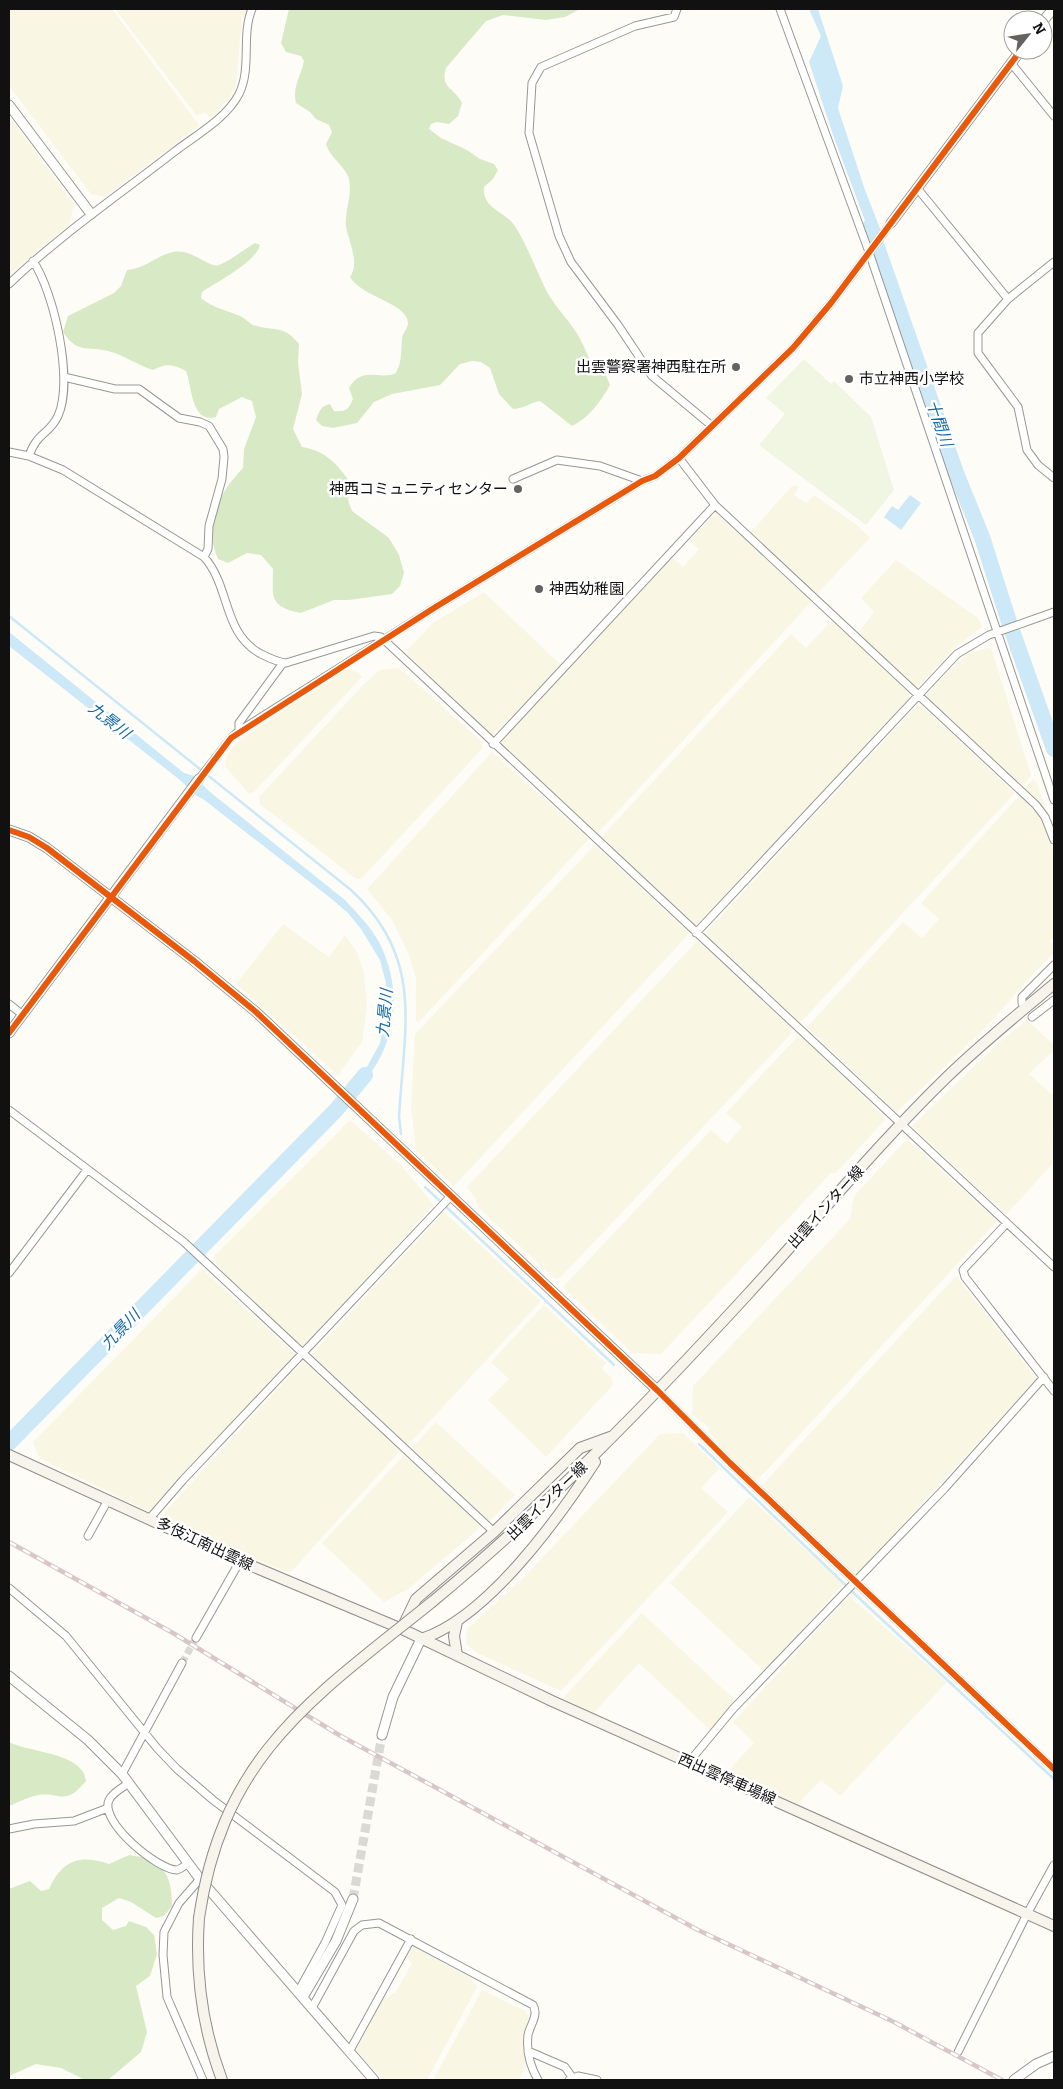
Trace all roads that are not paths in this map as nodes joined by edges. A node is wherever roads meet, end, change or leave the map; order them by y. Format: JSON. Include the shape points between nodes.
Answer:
{"nodes":[{"id":1,"x":252,"y":9,"type":"edge"},
{"id":2,"x":678,"y":9,"type":"edge"},
{"id":3,"x":780,"y":9,"type":"edge"},
{"id":4,"x":1013,"y":60,"type":"edge"},
{"id":5,"x":1011,"y":63,"type":"junction"},
{"id":6,"x":9,"y":105,"type":"edge"},
{"id":7,"x":1054,"y":116,"type":"edge"},
{"id":8,"x":917,"y":188,"type":"junction"},
{"id":9,"x":91,"y":214,"type":"junction"},
{"id":10,"x":891,"y":223,"type":"joint"},
{"id":11,"x":870,"y":250,"type":"junction"},
{"id":12,"x":33,"y":261,"type":"junction"},
{"id":13,"x":1054,"y":262,"type":"edge"},
{"id":14,"x":9,"y":284,"type":"edge"},
{"id":15,"x":1008,"y":299,"type":"junction"},
{"id":16,"x":64,"y":378,"type":"junction"},
{"id":17,"x":712,"y":426,"type":"junction"},
{"id":18,"x":9,"y":452,"type":"edge"},
{"id":19,"x":29,"y":456,"type":"junction"},
{"id":20,"x":679,"y":458,"type":"junction"},
{"id":21,"x":1054,"y":478,"type":"edge"},
{"id":22,"x":513,"y":479,"type":"dead end"},
{"id":23,"x":642,"y":482,"type":"junction"},
{"id":24,"x":715,"y":505,"type":"junction"},
{"id":25,"x":204,"y":557,"type":"junction"},
{"id":26,"x":1054,"y":612,"type":"edge"},
{"id":27,"x":998,"y":631,"type":"junction"},
{"id":28,"x":383,"y":640,"type":"junction"},
{"id":29,"x":283,"y":663,"type":"junction"},
{"id":30,"x":918,"y":696,"type":"junction"},
{"id":31,"x":239,"y":731,"type":"junction"},
{"id":32,"x":493,"y":744,"type":"junction"},
{"id":33,"x":202,"y":774,"type":"joint"},
{"id":34,"x":1054,"y":800,"type":"edge"},
{"id":35,"x":9,"y":830,"type":"edge"},
{"id":36,"x":1054,"y":840,"type":"edge"},
{"id":37,"x":110,"y":896,"type":"junction"},
{"id":38,"x":696,"y":933,"type":"junction"},
{"id":39,"x":1054,"y":965,"type":"edge"},
{"id":40,"x":1054,"y":984,"type":"edge"},
{"id":41,"x":1054,"y":1000,"type":"edge"},
{"id":42,"x":1022,"y":1003,"type":"dead end"},
{"id":43,"x":9,"y":1004,"type":"edge"},
{"id":44,"x":23,"y":1015,"type":"junction"},
{"id":45,"x":1032,"y":1017,"type":"dead end"},
{"id":46,"x":9,"y":1033,"type":"edge"},
{"id":47,"x":9,"y":1110,"type":"edge"},
{"id":48,"x":902,"y":1123,"type":"junction"},
{"id":49,"x":87,"y":1170,"type":"junction"},
{"id":50,"x":451,"y":1196,"type":"junction"},
{"id":51,"x":1007,"y":1223,"type":"junction"},
{"id":52,"x":1054,"y":1266,"type":"edge"},
{"id":53,"x":9,"y":1273,"type":"edge"},
{"id":54,"x":303,"y":1354,"type":"junction"},
{"id":55,"x":1044,"y":1377,"type":"junction"},
{"id":56,"x":658,"y":1391,"type":"junction"},
{"id":57,"x":1054,"y":1391,"type":"edge"},
{"id":58,"x":616,"y":1435,"type":"junction"},
{"id":59,"x":606,"y":1444,"type":"junction"},
{"id":60,"x":9,"y":1455,"type":"edge"},
{"id":61,"x":108,"y":1500,"type":"junction"},
{"id":62,"x":150,"y":1518,"type":"junction"},
{"id":63,"x":494,"y":1532,"type":"junction"},
{"id":64,"x":88,"y":1536,"type":"dead end"},
{"id":65,"x":240,"y":1561,"type":"junction"},
{"id":66,"x":856,"y":1579,"type":"junction"},
{"id":67,"x":9,"y":1588,"type":"edge"},
{"id":68,"x":457,"y":1622,"type":"junction"},
{"id":69,"x":402,"y":1628,"type":"junction"},
{"id":70,"x":196,"y":1638,"type":"tunnel mouth"},
{"id":71,"x":421,"y":1639,"type":"junction"},
{"id":72,"x":457,"y":1655,"type":"junction"},
{"id":73,"x":182,"y":1663,"type":"tunnel mouth"},
{"id":74,"x":9,"y":1676,"type":"edge"},
{"id":75,"x":144,"y":1732,"type":"junction"},
{"id":76,"x":382,"y":1735,"type":"tunnel mouth"},
{"id":77,"x":689,"y":1762,"type":"junction"},
{"id":78,"x":1054,"y":1769,"type":"edge"},
{"id":79,"x":122,"y":1774,"type":"junction"},
{"id":80,"x":129,"y":1783,"type":"junction"},
{"id":81,"x":108,"y":1808,"type":"junction"},
{"id":82,"x":9,"y":1828,"type":"edge"},
{"id":83,"x":188,"y":1864,"type":"junction"},
{"id":84,"x":1054,"y":1865,"type":"edge"},
{"id":85,"x":200,"y":1880,"type":"junction"},
{"id":86,"x":353,"y":1899,"type":"tunnel mouth"},
{"id":87,"x":1027,"y":1914,"type":"junction"},
{"id":88,"x":1054,"y":1926,"type":"edge"},
{"id":89,"x":411,"y":1939,"type":"junction"},
{"id":90,"x":301,"y":1995,"type":"junction"},
{"id":91,"x":312,"y":2008,"type":"junction"},
{"id":92,"x":528,"y":2051,"type":"junction"},
{"id":93,"x":349,"y":2052,"type":"junction"},
{"id":94,"x":958,"y":2052,"type":"dead end"},
{"id":95,"x":1054,"y":2056,"type":"edge"},
{"id":96,"x":571,"y":2079,"type":"edge"},
{"id":97,"x":1015,"y":2079,"type":"edge"},
{"id":98,"x":204,"y":2080,"type":"edge"},
{"id":99,"x":222,"y":2080,"type":"edge"},
{"id":100,"x":374,"y":2080,"type":"edge"},
{"id":101,"x":538,"y":2080,"type":"edge"},
{"id":102,"x":597,"y":2080,"type":"edge"}],
"edges":[{"from":1,"to":9,"type":"street","via":[[247,26],[243,85],[228,110]]},
{"from":2,"to":17,"type":"street","via":[[674,17],[635,26],[541,67],[532,83],[529,132],[559,236],[570,262],[652,376]]},
{"from":3,"to":11,"type":"street"},
{"from":4,"to":5,"type":"street"},
{"from":5,"to":7,"type":"street"},
{"from":5,"to":8,"type":"street"},
{"from":6,"to":9,"type":"street"},
{"from":8,"to":10,"type":"street"},
{"from":8,"to":15,"type":"street"},
{"from":9,"to":12,"type":"street"},
{"from":10,"to":11,"type":"street"},
{"from":11,"to":17,"type":"street","via":[[831,304],[793,348]]},
{"from":11,"to":27,"type":"street"},
{"from":12,"to":14,"type":"street"},
{"from":12,"to":16,"type":"street","via":[[54,313]]},
{"from":13,"to":15,"type":"street"},
{"from":15,"to":21,"type":"street","via":[[978,333],[978,353],[1018,407],[1027,450]]},
{"from":16,"to":19,"type":"street","via":[[57,418],[36,439]]},
{"from":16,"to":25,"type":"street","via":[[120,389],[139,389],[179,418],[208,426],[223,449],[224,457]]},
{"from":17,"to":20,"type":"street"},
{"from":18,"to":19,"type":"street"},
{"from":19,"to":25,"type":"street","via":[[78,479]]},
{"from":20,"to":23,"type":"street"},
{"from":20,"to":24,"type":"street"},
{"from":22,"to":23,"type":"street","via":[[557,460],[600,466]]},
{"from":23,"to":28,"type":"street"},
{"from":24,"to":30,"type":"street"},
{"from":24,"to":32,"type":"street"},
{"from":25,"to":29,"type":"street","via":[[217,578],[242,640],[255,651]]},
{"from":26,"to":27,"type":"street"},
{"from":27,"to":30,"type":"street","via":[[957,654]]},
{"from":27,"to":34,"type":"street"},
{"from":28,"to":29,"type":"street","via":[[374,636]]},
{"from":28,"to":31,"type":"street"},
{"from":28,"to":32,"type":"street"},
{"from":29,"to":31,"type":"street","via":[[239,723]]},
{"from":30,"to":36,"type":"street","via":[[1041,810]]},
{"from":30,"to":38,"type":"street"},
{"from":31,"to":33,"type":"street"},
{"from":32,"to":38,"type":"street"},
{"from":33,"to":37,"type":"street"},
{"from":35,"to":37,"type":"street","via":[[38,842]]},
{"from":37,"to":44,"type":"street"},
{"from":37,"to":50,"type":"street","via":[[234,993]]},
{"from":38,"to":48,"type":"street"},
{"from":39,"to":42,"type":"street","via":[[1022,997]]},
{"from":40,"to":48,"type":"main road","name":"出雲インター線","via":[[979,1048]]},
{"from":41,"to":45,"type":"street"},
{"from":43,"to":44,"type":"street"},
{"from":44,"to":46,"type":"street"},
{"from":47,"to":49,"type":"street"},
{"from":48,"to":51,"type":"street"},
{"from":48,"to":56,"type":"main road","name":"出雲インター線"},
{"from":49,"to":53,"type":"street"},
{"from":49,"to":54,"type":"street","via":[[188,1246]]},
{"from":50,"to":54,"type":"street"},
{"from":50,"to":56,"type":"street"},
{"from":51,"to":52,"type":"street"},
{"from":51,"to":55,"type":"street","via":[[963,1270],[964,1277]]},
{"from":54,"to":62,"type":"street"},
{"from":54,"to":63,"type":"street"},
{"from":55,"to":57,"type":"street"},
{"from":55,"to":66,"type":"street","via":[[945,1488]]},
{"from":56,"to":58,"type":"main road","name":"出雲インター線"},
{"from":56,"to":66,"type":"street","via":[[730,1463]]},
{"from":58,"to":59,"type":"main road","name":"出雲インター線"},
{"from":58,"to":63,"type":"main road","via":[[580,1448]]},
{"from":59,"to":68,"type":"main road","via":[[550,1529],[502,1581]]},
{"from":59,"to":99,"type":"main road","name":"出雲インター線","bridge":true,"via":[[492,1554],[298,1713],[267,1749],[239,1791],[221,1829],[206,1875],[199,1918],[200,2002]]},
{"from":60,"to":61,"type":"main road","name":"多伎江南出雲線"},
{"from":61,"to":62,"type":"main road","name":"多伎江南出雲線"},
{"from":61,"to":64,"type":"street"},
{"from":62,"to":65,"type":"main road","name":"多伎江南出雲線"},
{"from":63,"to":69,"type":"main road","via":[[416,1599]]},
{"from":65,"to":69,"type":"main road","name":"多伎江南出雲線"},
{"from":65,"to":70,"type":"street"},
{"from":66,"to":77,"type":"street","via":[[733,1709]]},
{"from":66,"to":78,"type":"street"},
{"from":67,"to":75,"type":"street","via":[[66,1636]]},
{"from":68,"to":71,"type":"main road"},
{"from":68,"to":72,"type":"main road","via":[[454,1636]]},
{"from":69,"to":71,"type":"main road","name":"西出雲停車場線"},
{"from":71,"to":72,"type":"main road","name":"西出雲停車場線"},
{"from":71,"to":76,"type":"street","via":[[393,1697]]},
{"from":72,"to":77,"type":"main road","name":"西出雲停車場線","via":[[552,1702]]},
{"from":73,"to":75,"type":"street"},
{"from":74,"to":79,"type":"street","via":[[88,1740]]},
{"from":75,"to":79,"type":"street"},
{"from":75,"to":90,"type":"street","via":[[177,1770],[335,1892],[342,1905]]},
{"from":77,"to":87,"type":"main road","name":"西出雲停車場線"},
{"from":79,"to":80,"type":"street"},
{"from":80,"to":81,"type":"street","via":[[109,1799]]},
{"from":80,"to":83,"type":"street"},
{"from":81,"to":82,"type":"street","via":[[74,1822]]},
{"from":81,"to":83,"type":"street","via":[[120,1831],[144,1853],[172,1868],[181,1869]]},
{"from":83,"to":85,"type":"street"},
{"from":84,"to":87,"type":"street"},
{"from":85,"to":90,"type":"street"},
{"from":85,"to":98,"type":"street","via":[[179,1903],[164,1932],[163,1955],[167,1997]]},
{"from":86,"to":90,"type":"street","via":[[336,1941]]},
{"from":87,"to":88,"type":"main road","name":"西出雲停車場線"},
{"from":87,"to":94,"type":"street"},
{"from":89,"to":91,"type":"street","via":[[379,1923],[356,1928]]},
{"from":89,"to":92,"type":"street","via":[[533,2006],[535,2015],[528,2034]]},
{"from":89,"to":93,"type":"street"},
{"from":90,"to":91,"type":"street"},
{"from":91,"to":93,"type":"street"},
{"from":92,"to":96,"type":"street","via":[[565,2067]]},
{"from":92,"to":101,"type":"street"},
{"from":93,"to":100,"type":"street"},
{"from":95,"to":97,"type":"street"},
{"from":96,"to":102,"type":"street","via":[[583,2076]]}]}
